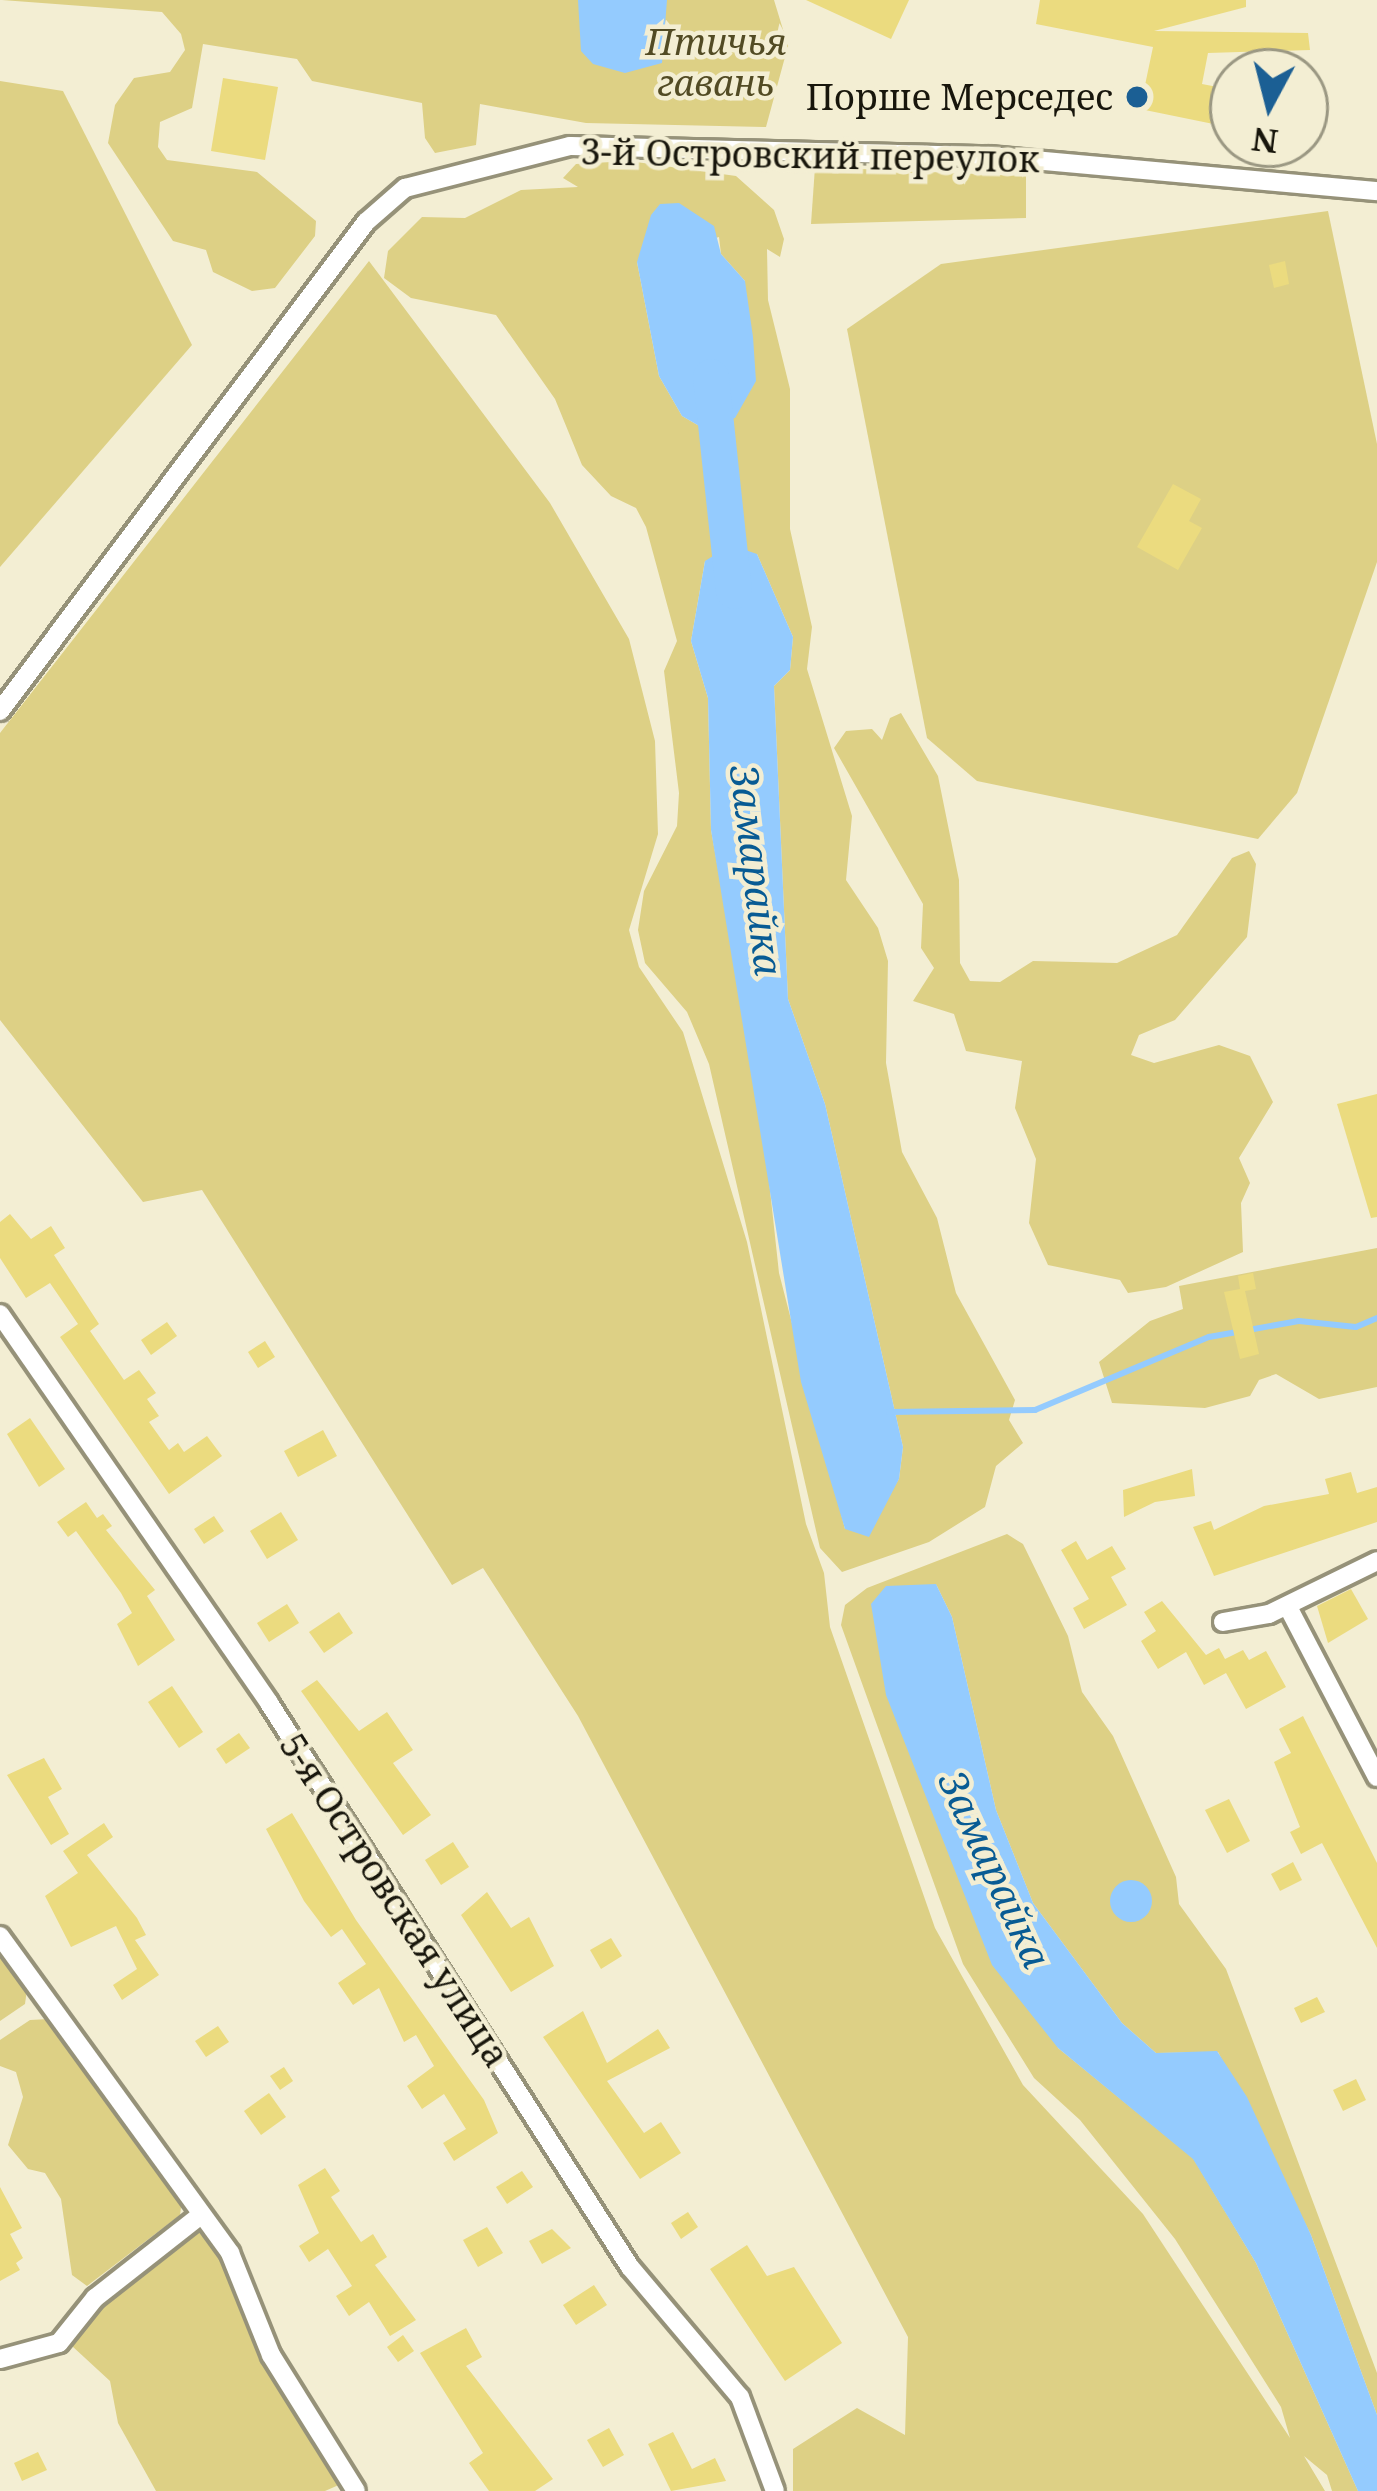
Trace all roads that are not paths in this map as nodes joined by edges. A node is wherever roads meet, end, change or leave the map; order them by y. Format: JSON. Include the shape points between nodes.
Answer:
{"nodes":[{"id":1,"x":1377,"y":190,"type":"edge"},
{"id":2,"x":0,"y":711,"type":"edge"},
{"id":3,"x":0,"y":1314,"type":"edge"},
{"id":4,"x":1377,"y":1561,"type":"edge"},
{"id":5,"x":1288,"y":1606,"type":"junction"},
{"id":6,"x":1223,"y":1622,"type":"dead end"},
{"id":7,"x":1377,"y":1777,"type":"edge"},
{"id":8,"x":0,"y":1936,"type":"edge"},
{"id":9,"x":201,"y":2215,"type":"junction"},
{"id":10,"x":0,"y":2359,"type":"edge"},
{"id":11,"x":356,"y":2491,"type":"edge"},
{"id":12,"x":775,"y":2491,"type":"edge"}],
"edges":[{"from":1,"to":2,"type":"street","name":"3-й Островский переулок","via":[[990,156],[570,146],[405,188],[366,222]]},
{"from":3,"to":12,"type":"street","name":"5-я Островская улица","via":[[268,1703],[630,2267],[740,2396]]},
{"from":4,"to":5,"type":"street"},
{"from":5,"to":6,"type":"street"},
{"from":5,"to":7,"type":"street"},
{"from":8,"to":9,"type":"street"},
{"from":9,"to":10,"type":"street","via":[[95,2298],[59,2342]]},
{"from":9,"to":11,"type":"street","via":[[230,2253],[271,2355]]}]}
